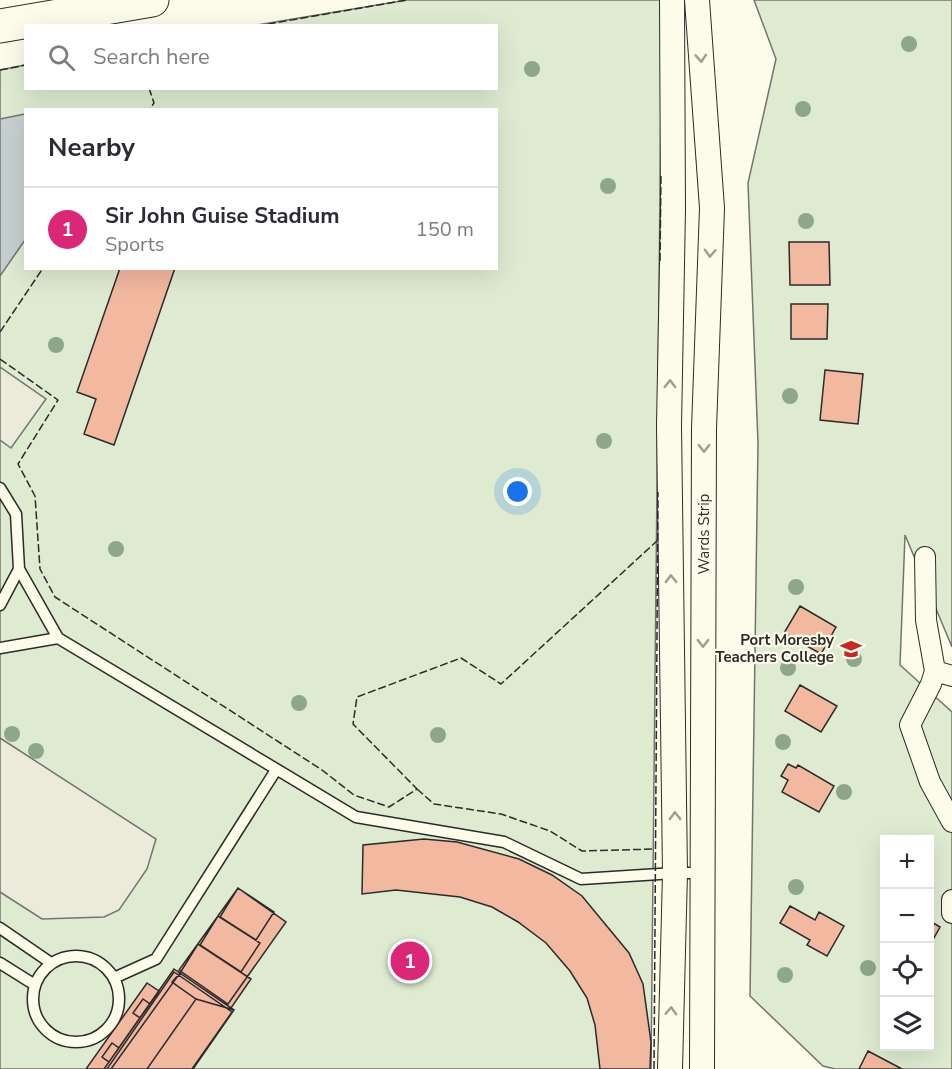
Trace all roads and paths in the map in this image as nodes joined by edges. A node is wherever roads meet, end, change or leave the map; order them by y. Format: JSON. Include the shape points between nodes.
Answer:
{"nodes":[{"id":1,"x":152,"y":0,"type":"edge"},
{"id":2,"x":672,"y":0,"type":"edge"},
{"id":3,"x":697,"y":0,"type":"edge"},
{"id":4,"x":0,"y":26,"type":"edge"},
{"id":5,"x":0,"y":488,"type":"edge"},
{"id":6,"x":925,"y":557,"type":"dead end"},
{"id":7,"x":19,"y":569,"type":"junction"},
{"id":8,"x":0,"y":605,"type":"edge"},
{"id":9,"x":58,"y":638,"type":"junction"},
{"id":10,"x":0,"y":648,"type":"edge"},
{"id":11,"x":943,"y":674,"type":"edge"},
{"id":12,"x":276,"y":770,"type":"junction"},
{"id":13,"x":952,"y":822,"type":"edge"},
{"id":14,"x":675,"y":873,"type":"junction"},
{"id":15,"x":703,"y":873,"type":"junction"},
{"id":16,"x":952,"y":900,"type":"edge"},
{"id":17,"x":952,"y":913,"type":"edge"},
{"id":18,"x":0,"y":928,"type":"edge"},
{"id":19,"x":0,"y":963,"type":"edge"},
{"id":20,"x":51,"y":963,"type":"junction"},
{"id":21,"x":114,"y":978,"type":"junction"},
{"id":22,"x":34,"y":985,"type":"junction"},
{"id":23,"x":669,"y":1069,"type":"edge"},
{"id":24,"x":702,"y":1069,"type":"edge"}],
"edges":[{"from":1,"to":4,"type":"highway"},
{"from":14,"to":2,"type":"street","one_way":true,"via":[[669,426]]},
{"from":3,"to":15,"type":"street","name":"Wards Strip","one_way":true,"via":[[712,208],[704,429]]},
{"from":5,"to":7,"type":"lane","via":[[16,514]]},
{"from":6,"to":11,"type":"street","via":[[926,620]]},
{"from":7,"to":8,"type":"lane"},
{"from":7,"to":9,"type":"lane"},
{"from":9,"to":10,"type":"lane"},
{"from":9,"to":12,"type":"lane"},
{"from":11,"to":13,"type":"street","via":[[931,684],[910,725],[930,782]]},
{"from":12,"to":14,"type":"lane","via":[[356,817],[504,842],[581,879]]},
{"from":12,"to":21,"type":"lane","via":[[156,959]]},
{"from":14,"to":15,"type":"lane"},
{"from":23,"to":14,"type":"street","one_way":true},
{"from":15,"to":24,"type":"street","name":"Wards Strip"},
{"from":16,"to":17,"type":"street"},
{"from":18,"to":20,"type":"lane"},
{"from":19,"to":22,"type":"lane"},
{"from":20,"to":21,"type":"lane","via":[[64,957],[93,959]]},
{"from":20,"to":22,"type":"lane"},
{"from":21,"to":22,"type":"lane","via":[[119,998],[115,1019],[106,1031],[81,1042],[66,1041],[42,1026],[34,1006]]}]}
